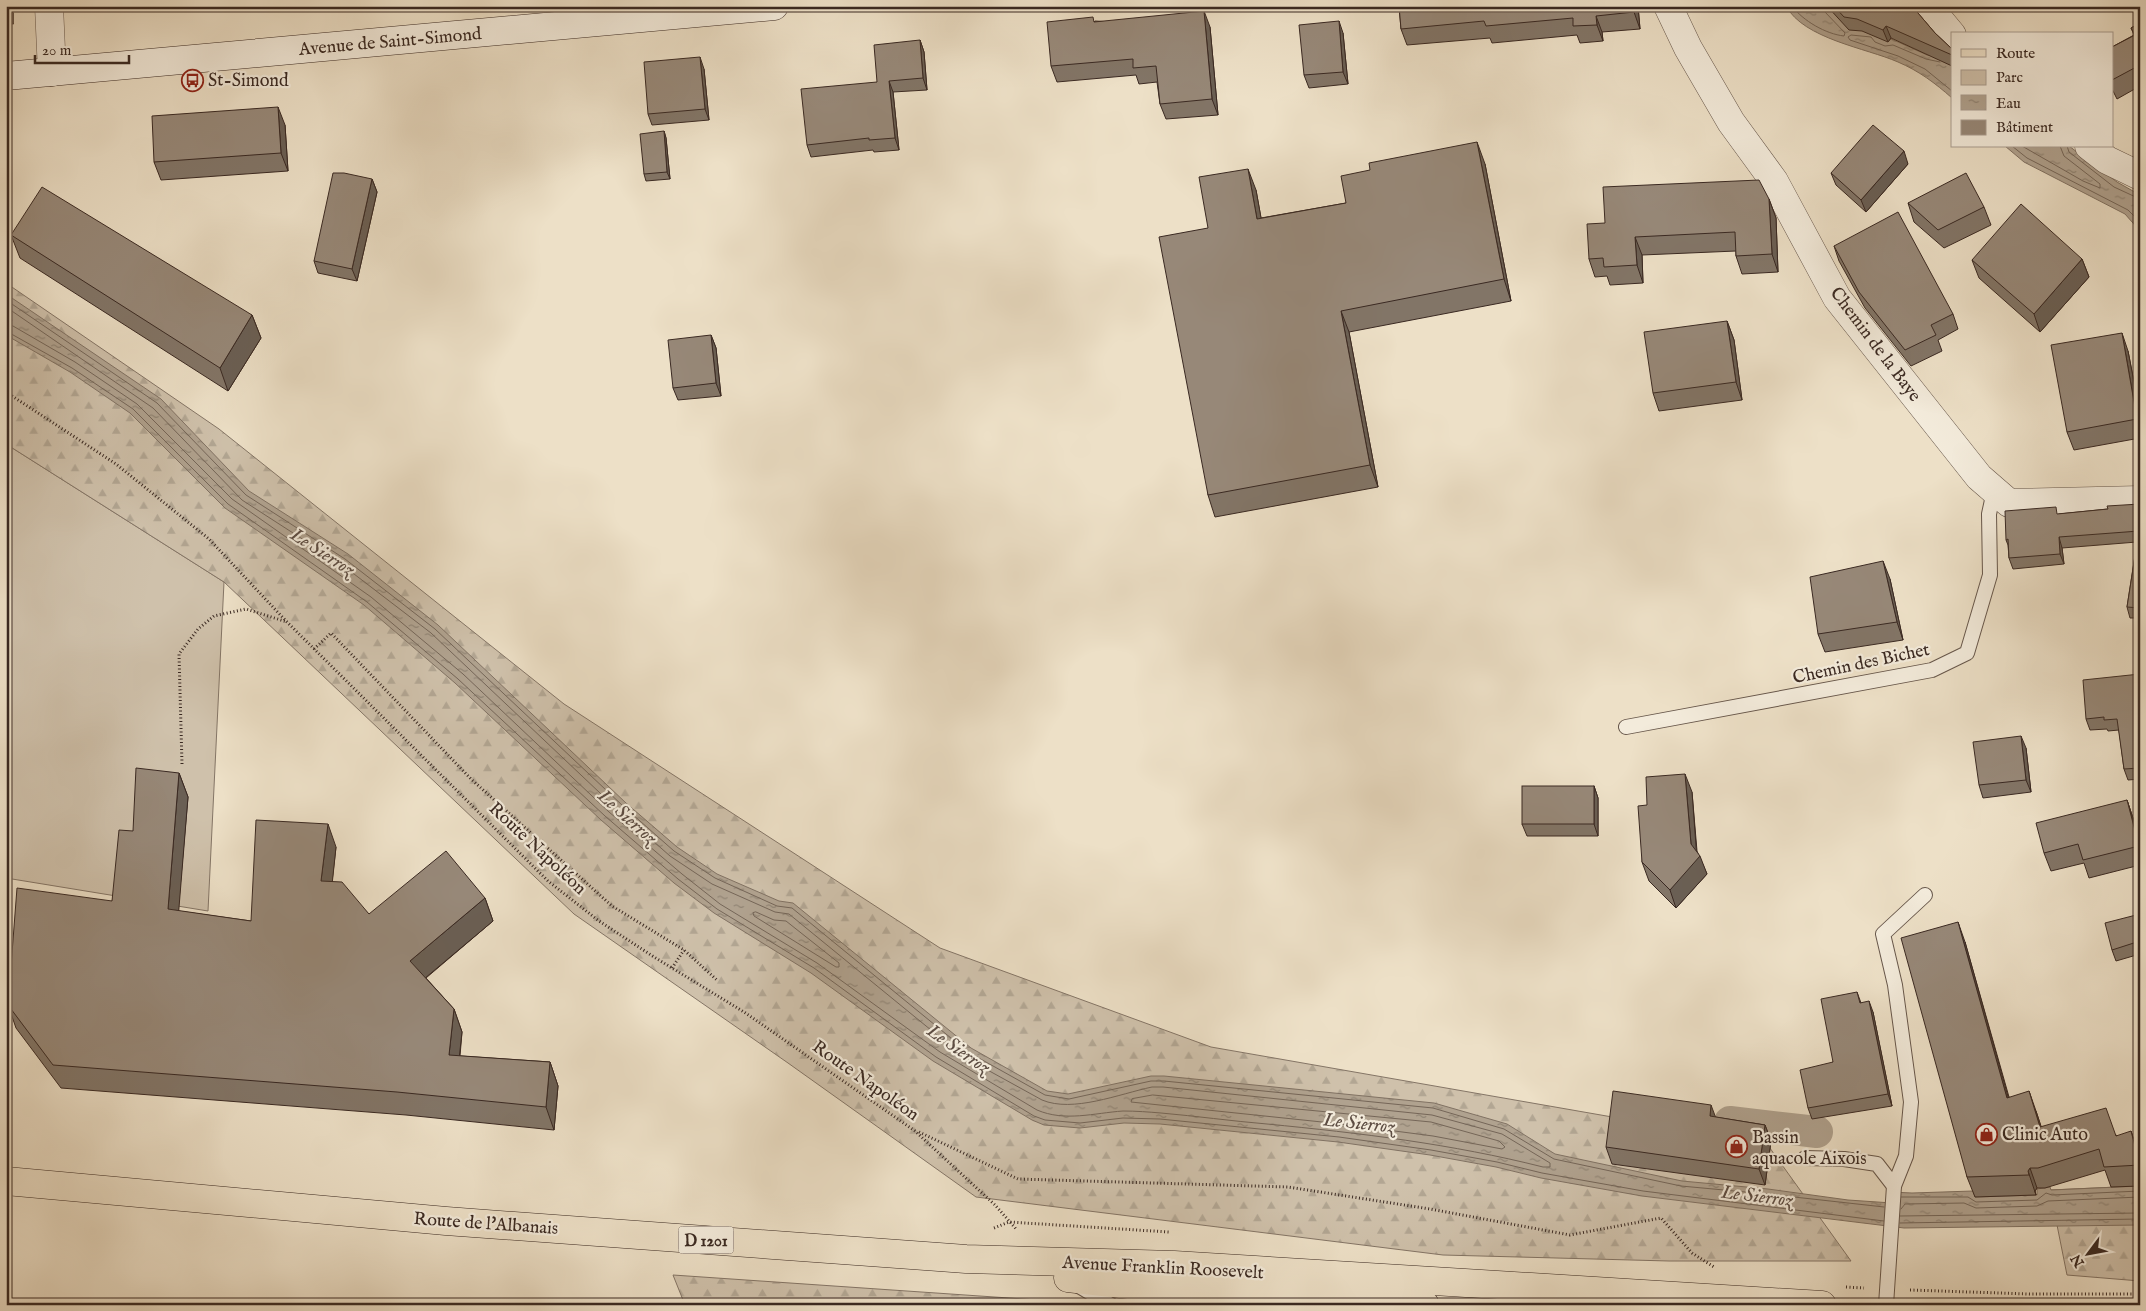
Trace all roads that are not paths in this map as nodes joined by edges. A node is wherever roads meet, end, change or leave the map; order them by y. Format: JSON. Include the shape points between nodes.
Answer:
{"nodes":[{"id":1,"x":49,"y":6,"type":"edge"},
{"id":2,"x":774,"y":6,"type":"edge"},
{"id":3,"x":1668,"y":6,"type":"edge"},
{"id":4,"x":1928,"y":6,"type":"edge"},
{"id":5,"x":640,"y":12,"type":"edge"},
{"id":6,"x":1951,"y":34,"type":"edge"},
{"id":7,"x":52,"y":72,"type":"junction"},
{"id":8,"x":6,"y":76,"type":"edge"},
{"id":9,"x":2092,"y":148,"type":"edge"},
{"id":10,"x":2140,"y":176,"type":"edge"},
{"id":11,"x":1994,"y":491,"type":"junction"},
{"id":12,"x":2140,"y":500,"type":"edge"},
{"id":13,"x":1626,"y":727,"type":"dead end"},
{"id":14,"x":1925,"y":895,"type":"dead end"},
{"id":15,"x":1806,"y":1158,"type":"dead end"},
{"id":16,"x":6,"y":1181,"type":"edge"},
{"id":17,"x":1894,"y":1186,"type":"junction"},
{"id":18,"x":966,"y":1259,"type":"junction"},
{"id":19,"x":1065,"y":1278,"type":"junction"},
{"id":20,"x":1192,"y":1292,"type":"edge"},
{"id":21,"x":1111,"y":1305,"type":"edge"},
{"id":22,"x":1425,"y":1305,"type":"edge"},
{"id":23,"x":1822,"y":1305,"type":"edge"},
{"id":24,"x":1886,"y":1305,"type":"edge"}],
"edges":[{"from":1,"to":7,"type":"street"},
{"from":2,"to":5,"type":"street","name":"Avenue de Saint-Simond"},
{"from":3,"to":11,"type":"street","name":"Chemin de la Baye","via":[[1731,122],[1774,181],[1837,298]]},
{"from":4,"to":6,"type":"street"},
{"from":5,"to":7,"type":"street","name":"Avenue de Saint-Simond"},
{"from":7,"to":8,"type":"street","name":"Avenue de Saint-Simond"},
{"from":9,"to":10,"type":"street","via":[[2107,160]]},
{"from":11,"to":12,"type":"street","name":"Chemin de la Baye","via":[[2009,503]]},
{"from":11,"to":13,"type":"lane","name":"Chemin des Bichet","via":[[1989,514],[1990,575],[1967,652],[1932,670]]},
{"from":14,"to":17,"type":"lane","via":[[1883,934],[1895,985],[1911,1102],[1906,1156]]},
{"from":15,"to":17,"type":"lane","via":[[1877,1164]]},
{"from":16,"to":18,"type":"main road","name":"Route de l'Albanais","number":"D 1201","via":[[446,1221]]},
{"from":17,"to":24,"type":"lane"},
{"from":18,"to":19,"type":"main road","name":"Avenue Franklin Roosevelt","number":"D 1201"},
{"from":18,"to":20,"type":"main road","name":"Avenue Franklin Roosevelt","number":"D 1201"},
{"from":19,"to":20,"type":"main road","name":"Avenue Franklin Roosevelt","number":"D 1201"},
{"from":19,"to":21,"type":"lane"},
{"from":20,"to":22,"type":"main road","name":"Avenue Franklin Roosevelt","number":"D 1201"},
{"from":20,"to":23,"type":"main road","name":"Avenue Franklin Roosevelt","number":"D 1201"}]}
